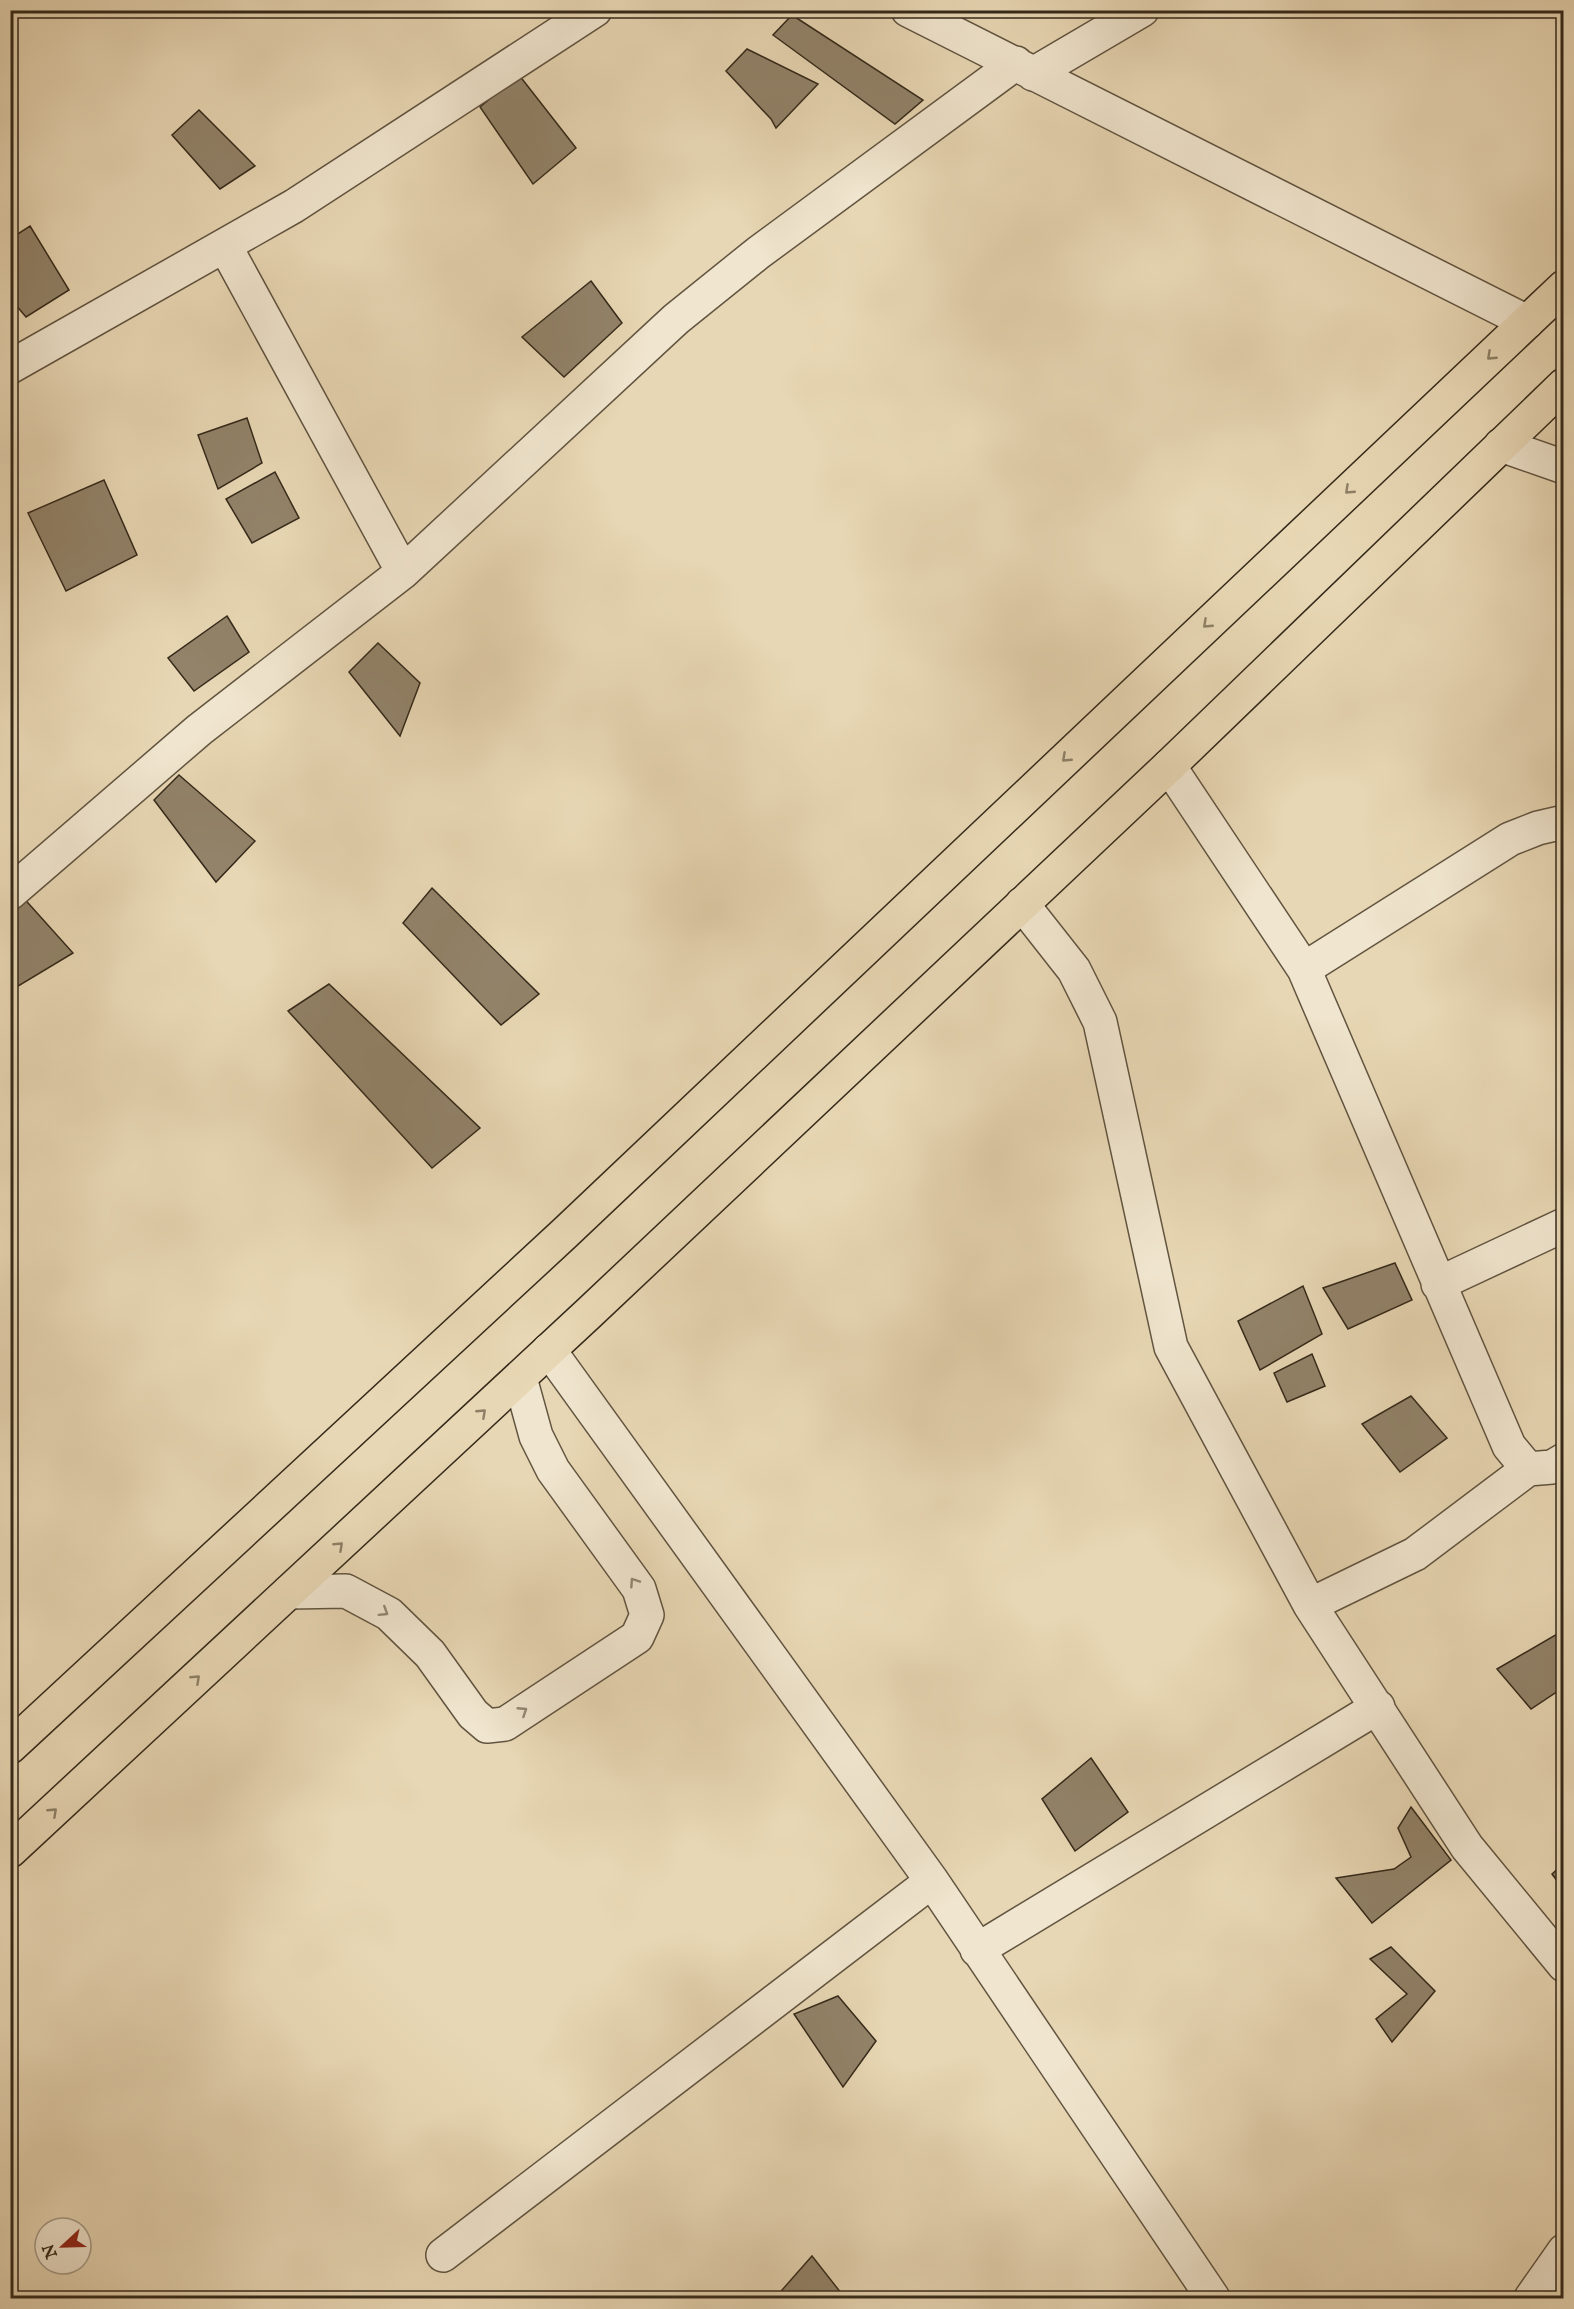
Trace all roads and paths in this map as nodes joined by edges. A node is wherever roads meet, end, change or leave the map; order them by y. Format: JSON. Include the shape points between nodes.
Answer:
{"nodes":[{"id":1,"x":596,"y":10,"type":"edge"},
{"id":2,"x":908,"y":10,"type":"edge"},
{"id":3,"x":1142,"y":10,"type":"edge"},
{"id":4,"x":1025,"y":69,"type":"junction"},
{"id":5,"x":225,"y":246,"type":"junction"},
{"id":6,"x":1563,"y":287,"type":"edge"},
{"id":7,"x":1527,"y":322,"type":"junction"},
{"id":8,"x":10,"y":367,"type":"edge"},
{"id":9,"x":1563,"y":385,"type":"edge"},
{"id":10,"x":1501,"y":445,"type":"junction"},
{"id":11,"x":1563,"y":467,"type":"edge"},
{"id":12,"x":403,"y":572,"type":"junction"},
{"id":13,"x":1169,"y":766,"type":"junction"},
{"id":14,"x":1563,"y":822,"type":"edge"},
{"id":15,"x":10,"y":893,"type":"edge"},
{"id":16,"x":1022,"y":904,"type":"junction"},
{"id":17,"x":1304,"y":969,"type":"junction"},
{"id":18,"x":1563,"y":1225,"type":"edge"},
{"id":19,"x":1438,"y":1284,"type":"junction"},
{"id":20,"x":549,"y":1350,"type":"junction"},
{"id":21,"x":520,"y":1378,"type":"junction"},
{"id":22,"x":1563,"y":1460,"type":"edge"},
{"id":23,"x":1528,"y":1469,"type":"junction"},
{"id":24,"x":289,"y":1592,"type":"junction"},
{"id":25,"x":1310,"y":1605,"type":"junction"},
{"id":26,"x":1378,"y":1707,"type":"junction"},
{"id":27,"x":10,"y":1747,"type":"edge"},
{"id":28,"x":10,"y":1851,"type":"edge"},
{"id":29,"x":932,"y":1881,"type":"junction"},
{"id":30,"x":977,"y":1950,"type":"junction"},
{"id":31,"x":1563,"y":1965,"type":"edge"},
{"id":32,"x":1563,"y":2251,"type":"edge"},
{"id":33,"x":444,"y":2255,"type":"dead end"},
{"id":34,"x":1213,"y":2298,"type":"edge"},
{"id":35,"x":1531,"y":2298,"type":"edge"}],
"edges":[{"from":1,"to":5,"type":"street","via":[[294,206]]},
{"from":2,"to":4,"type":"street"},
{"from":3,"to":4,"type":"street"},
{"from":4,"to":7,"type":"street"},
{"from":4,"to":12,"type":"street","via":[[758,253],[676,319]]},
{"from":5,"to":8,"type":"street"},
{"from":5,"to":12,"type":"street"},
{"from":6,"to":7,"type":"main road"},
{"from":7,"to":27,"type":"main road","one_way":true,"via":[[565,1233]]},
{"from":9,"to":10,"type":"main road"},
{"from":10,"to":11,"type":"street"},
{"from":10,"to":13,"type":"main road"},
{"from":12,"to":15,"type":"street","via":[[199,730]]},
{"from":13,"to":16,"type":"main road"},
{"from":13,"to":17,"type":"street"},
{"from":14,"to":17,"type":"street","via":[[1509,839]]},
{"from":16,"to":20,"type":"main road"},
{"from":16,"to":25,"type":"street","via":[[1074,970],[1101,1022],[1171,1347]]},
{"from":17,"to":19,"type":"street"},
{"from":18,"to":19,"type":"street"},
{"from":19,"to":23,"type":"street","via":[[1509,1446]]},
{"from":20,"to":21,"type":"main road"},
{"from":20,"to":29,"type":"street"},
{"from":24,"to":21,"type":"main road","one_way":true},
{"from":24,"to":21,"type":"street","one_way":true,"via":[[346,1591],[389,1614],[430,1654],[473,1714],[487,1726],[505,1724],[636,1637],[647,1615],[639,1589],[554,1470],[536,1436]]},
{"from":22,"to":23,"type":"street","via":[[1552,1467]]},
{"from":23,"to":25,"type":"street","via":[[1415,1554]]},
{"from":28,"to":24,"type":"main road","one_way":true},
{"from":25,"to":26,"type":"street"},
{"from":26,"to":30,"type":"street"},
{"from":26,"to":31,"type":"street","via":[[1467,1847]]},
{"from":29,"to":30,"type":"street"},
{"from":29,"to":33,"type":"street"},
{"from":30,"to":34,"type":"street"},
{"from":32,"to":35,"type":"street"}]}
